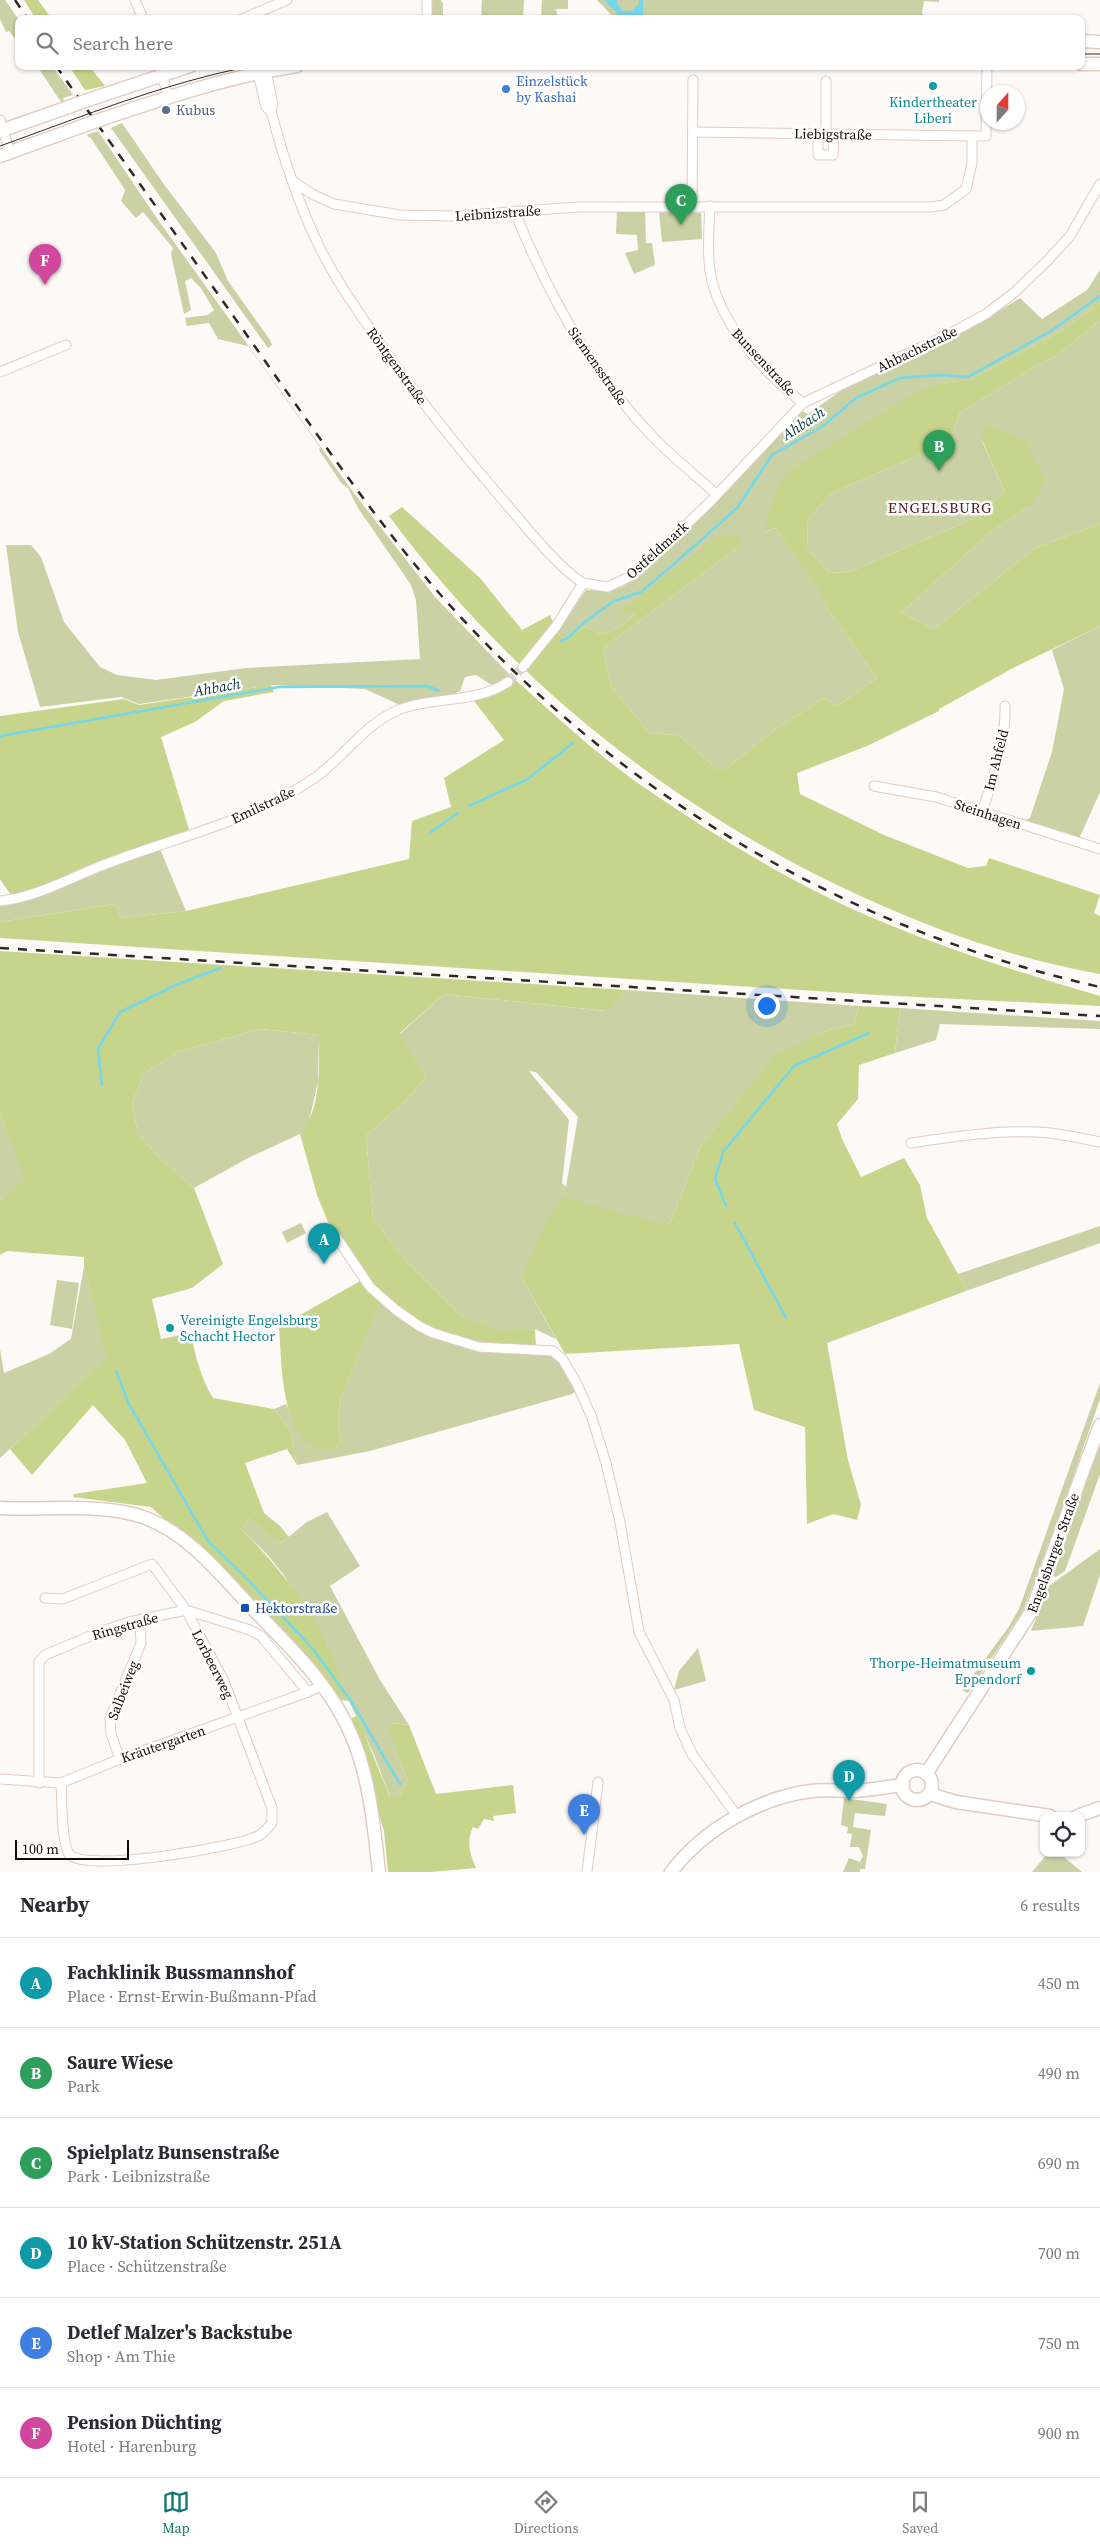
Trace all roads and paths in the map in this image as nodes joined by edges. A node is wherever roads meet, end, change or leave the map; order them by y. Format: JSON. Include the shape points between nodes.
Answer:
{"nodes":[{"id":1,"x":135,"y":0,"type":"edge"},
{"id":2,"x":287,"y":0,"type":"edge"},
{"id":3,"x":427,"y":0,"type":"edge"},
{"id":4,"x":141,"y":15,"type":"edge"},
{"id":5,"x":251,"y":15,"type":"edge"},
{"id":6,"x":427,"y":15,"type":"edge"},
{"id":7,"x":1085,"y":41,"type":"edge"},
{"id":8,"x":1100,"y":42,"type":"edge"},
{"id":9,"x":1085,"y":64,"type":"edge"},
{"id":10,"x":1100,"y":64,"type":"edge"},
{"id":11,"x":161,"y":70,"type":"edge"},
{"id":12,"x":258,"y":70,"type":"edge"},
{"id":13,"x":261,"y":70,"type":"edge"},
{"id":14,"x":986,"y":70,"type":"edge"},
{"id":15,"x":694,"y":80,"type":"dead end"},
{"id":16,"x":826,"y":81,"type":"dead end"},
{"id":17,"x":168,"y":97,"type":"junction"},
{"id":18,"x":1,"y":127,"type":"edge"},
{"id":19,"x":693,"y":132,"type":"junction"},
{"id":20,"x":826,"y":134,"type":"junction"},
{"id":21,"x":972,"y":136,"type":"junction"},
{"id":22,"x":5,"y":154,"type":"edge"},
{"id":23,"x":293,"y":181,"type":"junction"},
{"id":24,"x":1100,"y":184,"type":"edge"},
{"id":25,"x":692,"y":206,"type":"junction"},
{"id":26,"x":710,"y":206,"type":"junction"},
{"id":27,"x":518,"y":211,"type":"junction"},
{"id":28,"x":66,"y":345,"type":"dead end"},
{"id":29,"x":0,"y":372,"type":"edge"},
{"id":30,"x":803,"y":403,"type":"junction"},
{"id":31,"x":716,"y":494,"type":"junction"},
{"id":32,"x":583,"y":583,"type":"junction"},
{"id":33,"x":523,"y":667,"type":"tunnel mouth"},
{"id":34,"x":508,"y":682,"type":"tunnel mouth"},
{"id":35,"x":1005,"y":706,"type":"dead end"},
{"id":36,"x":874,"y":786,"type":"dead end"},
{"id":37,"x":982,"y":812,"type":"junction"},
{"id":38,"x":1100,"y":849,"type":"edge"},
{"id":39,"x":0,"y":901,"type":"edge"},
{"id":40,"x":911,"y":1142,"type":"dead end"},
{"id":41,"x":1100,"y":1142,"type":"edge"},
{"id":42,"x":335,"y":1235,"type":"dead end"},
{"id":43,"x":1100,"y":1425,"type":"edge"},
{"id":44,"x":0,"y":1508,"type":"edge"},
{"id":45,"x":44,"y":1598,"type":"dead end"},
{"id":46,"x":186,"y":1610,"type":"junction"},
{"id":47,"x":140,"y":1620,"type":"junction"},
{"id":48,"x":323,"y":1684,"type":"junction"},
{"id":49,"x":308,"y":1692,"type":"junction"},
{"id":50,"x":239,"y":1718,"type":"junction"},
{"id":51,"x":120,"y":1759,"type":"junction"},
{"id":52,"x":926,"y":1774,"type":"junction"},
{"id":53,"x":0,"y":1779,"type":"edge"},
{"id":54,"x":598,"y":1782,"type":"dead end"},
{"id":55,"x":39,"y":1783,"type":"junction"},
{"id":56,"x":61,"y":1783,"type":"junction"},
{"id":57,"x":903,"y":1785,"type":"junction"},
{"id":58,"x":930,"y":1794,"type":"junction"},
{"id":59,"x":1100,"y":1808,"type":"edge"},
{"id":60,"x":1085,"y":1813,"type":"edge"},
{"id":61,"x":1040,"y":1815,"type":"edge"},
{"id":62,"x":737,"y":1816,"type":"junction"},
{"id":63,"x":379,"y":1872,"type":"edge"},
{"id":64,"x":587,"y":1872,"type":"edge"},
{"id":65,"x":671,"y":1872,"type":"edge"}],
"edges":[{"from":1,"to":4,"type":"street"},
{"from":2,"to":5,"type":"street"},
{"from":3,"to":6,"type":"street"},
{"from":7,"to":8,"type":"street"},
{"from":9,"to":10,"type":"street"},
{"from":11,"to":17,"type":"street"},
{"from":11,"to":18,"type":"street","bridge":true,"via":[[77,104]]},
{"from":12,"to":17,"type":"street"},
{"from":13,"to":23,"type":"street","name":"Röntgenstraße","via":[[266,107],[271,111]]},
{"from":14,"to":21,"type":"street","via":[[986,136]]},
{"from":15,"to":19,"type":"street"},
{"from":16,"to":20,"type":"street"},
{"from":17,"to":22,"type":"street","bridge":true},
{"from":18,"to":22,"type":"street"},
{"from":19,"to":20,"type":"street","name":"Liebigstraße"},
{"from":19,"to":25,"type":"street"},
{"from":20,"to":21,"type":"street","name":"Liebigstraße"},
{"from":21,"to":26,"type":"street","name":"Leibnizstraße","via":[[972,162],[966,189],[944,205],[911,208]]},
{"from":23,"to":27,"type":"street","name":"Leibnizstraße","via":[[334,204],[375,212],[454,216]]},
{"from":23,"to":32,"type":"street","name":"Röntgenstraße","via":[[320,248],[384,350],[455,444],[572,576]]},
{"from":24,"to":30,"type":"street","name":"Ahbachstraße","via":[[1083,216],[1059,248],[1015,292],[986,314]]},
{"from":25,"to":26,"type":"street","name":"Leibnizstraße"},
{"from":25,"to":27,"type":"street","name":"Leibnizstraße","via":[[578,206]]},
{"from":26,"to":30,"type":"street","name":"Bunsenstraße","via":[[709,263],[726,319],[736,334]]},
{"from":27,"to":31,"type":"street","name":"Siemensstraße","via":[[519,222],[547,286],[593,363],[656,440]]},
{"from":28,"to":29,"type":"street"},
{"from":30,"to":31,"type":"street","name":"Ahbachstraße"},
{"from":31,"to":32,"type":"street","name":"Ostfeldmark","via":[[633,575],[608,587]]},
{"from":32,"to":33,"type":"street","via":[[557,625]]},
{"from":34,"to":39,"type":"street","name":"Emilstraße","via":[[492,691],[398,710],[376,723],[315,779],[263,807],[22,898]]},
{"from":35,"to":37,"type":"street","name":"Im Ahfeld","via":[[1006,723]]},
{"from":36,"to":37,"type":"street","name":"Steinhagen","via":[[936,797]]},
{"from":37,"to":38,"type":"street","name":"Steinhagen"},
{"from":40,"to":41,"type":"street","via":[[1030,1132]]},
{"from":42,"to":62,"type":"street","via":[[370,1287],[419,1326],[479,1347],[553,1351],[563,1360],[592,1418],[606,1463],[639,1632],[674,1700],[680,1728],[692,1754]]},
{"from":43,"to":52,"type":"street","name":"Engelsburger Straße","via":[[1032,1612]]},
{"from":44,"to":48,"type":"street","via":[[112,1510],[141,1517],[168,1529],[202,1556]]},
{"from":45,"to":46,"type":"street","name":"Lorbeerweg","via":[[64,1599],[152,1564]]},
{"from":46,"to":47,"type":"street","name":"Ringstraße"},
{"from":46,"to":49,"type":"street","via":[[261,1636]]},
{"from":46,"to":50,"type":"street","name":"Lorbeerweg","via":[[224,1681]]},
{"from":47,"to":51,"type":"street","name":"Salbeiweg","via":[[141,1643],[110,1718],[111,1734]]},
{"from":47,"to":55,"type":"street","name":"Ringstraße","via":[[100,1632],[41,1658],[37,1667]]},
{"from":48,"to":49,"type":"street","name":"Kräutergarten"},
{"from":48,"to":63,"type":"street","via":[[343,1718],[361,1760]]},
{"from":49,"to":50,"type":"street","name":"Kräutergarten"},
{"from":50,"to":51,"type":"street","name":"Kräutergarten"},
{"from":50,"to":56,"type":"street","name":"Lorbeerweg","via":[[273,1815],[272,1823],[259,1836],[179,1856],[122,1861],[80,1860],[69,1854],[65,1841]]},
{"from":51,"to":56,"type":"street","name":"Kräutergarten"},
{"from":52,"to":57,"type":"street","via":[[913,1772]]},
{"from":52,"to":58,"type":"street","via":[[932,1786]]},
{"from":53,"to":55,"type":"street","name":"Kräutergarten"},
{"from":54,"to":64,"type":"street"},
{"from":55,"to":56,"type":"street","name":"Kräutergarten"},
{"from":57,"to":58,"type":"street","via":[[912,1799],[922,1800]]},
{"from":57,"to":62,"type":"street","via":[[852,1791],[809,1791]]},
{"from":58,"to":61,"type":"street","via":[[956,1802]]},
{"from":59,"to":60,"type":"street"},
{"from":62,"to":65,"type":"street","via":[[703,1839]]}]}
